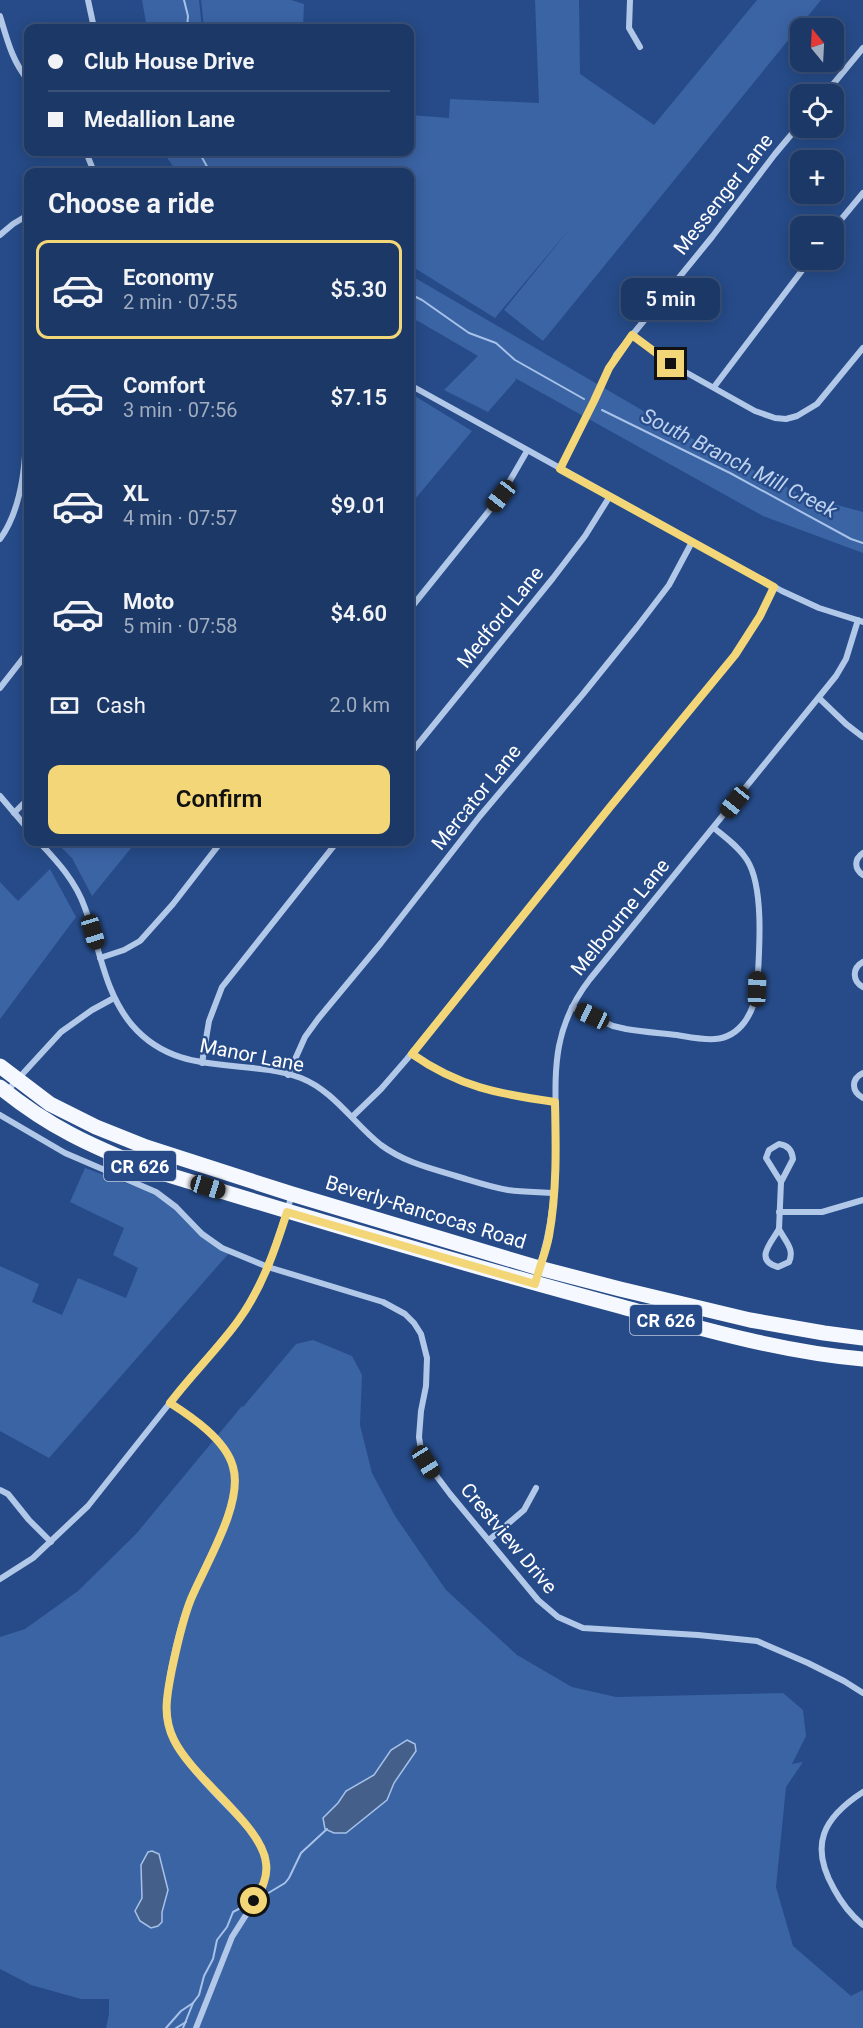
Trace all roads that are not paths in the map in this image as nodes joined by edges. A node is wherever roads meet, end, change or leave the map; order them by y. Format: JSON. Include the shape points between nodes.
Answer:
{"nodes":[{"id":1,"x":88,"y":0,"type":"edge"},
{"id":2,"x":630,"y":0,"type":"edge"},
{"id":3,"x":0,"y":16,"type":"edge"},
{"id":4,"x":93,"y":24,"type":"edge"},
{"id":5,"x":640,"y":47,"type":"dead end"},
{"id":6,"x":863,"y":48,"type":"edge"},
{"id":7,"x":24,"y":75,"type":"edge"},
{"id":8,"x":833,"y":84,"type":"edge"},
{"id":9,"x":790,"y":136,"type":"edge"},
{"id":10,"x":863,"y":193,"type":"edge"},
{"id":11,"x":844,"y":216,"type":"edge"},
{"id":12,"x":24,"y":217,"type":"edge"},
{"id":13,"x":0,"y":235,"type":"edge"},
{"id":14,"x":802,"y":270,"type":"edge"},
{"id":15,"x":632,"y":335,"type":"junction"},
{"id":16,"x":863,"y":348,"type":"edge"},
{"id":17,"x":414,"y":387,"type":"edge"},
{"id":18,"x":714,"y":387,"type":"junction"},
{"id":19,"x":24,"y":444,"type":"edge"},
{"id":20,"x":527,"y":451,"type":"junction"},
{"id":21,"x":560,"y":469,"type":"junction"},
{"id":22,"x":610,"y":496,"type":"junction"},
{"id":23,"x":0,"y":539,"type":"edge"},
{"id":24,"x":692,"y":542,"type":"junction"},
{"id":25,"x":774,"y":587,"type":"junction"},
{"id":26,"x":414,"y":604,"type":"edge"},
{"id":27,"x":861,"y":621,"type":"edge"},
{"id":28,"x":24,"y":657,"type":"edge"},
{"id":29,"x":0,"y":688,"type":"edge"},
{"id":30,"x":819,"y":698,"type":"junction"},
{"id":31,"x":863,"y":736,"type":"edge"},
{"id":32,"x":414,"y":749,"type":"edge"},
{"id":33,"x":0,"y":796,"type":"edge"},
{"id":34,"x":24,"y":802,"type":"edge"},
{"id":35,"x":14,"y":813,"type":"junction"},
{"id":36,"x":24,"y":824,"type":"edge"},
{"id":37,"x":714,"y":828,"type":"junction"},
{"id":38,"x":42,"y":846,"type":"edge"},
{"id":39,"x":218,"y":846,"type":"edge"},
{"id":40,"x":335,"y":846,"type":"edge"},
{"id":41,"x":863,"y":853,"type":"edge"},
{"id":42,"x":863,"y":875,"type":"edge"},
{"id":43,"x":100,"y":958,"type":"junction"},
{"id":44,"x":863,"y":962,"type":"edge"},
{"id":45,"x":863,"y":987,"type":"edge"},
{"id":46,"x":114,"y":998,"type":"junction"},
{"id":47,"x":572,"y":1007,"type":"junction"},
{"id":48,"x":412,"y":1054,"type":"junction"},
{"id":49,"x":201,"y":1063,"type":"junction"},
{"id":50,"x":0,"y":1066,"type":"edge"},
{"id":51,"x":863,"y":1072,"type":"edge"},
{"id":52,"x":288,"y":1076,"type":"junction"},
{"id":53,"x":17,"y":1079,"type":"junction"},
{"id":54,"x":3,"y":1090,"type":"edge"},
{"id":55,"x":863,"y":1098,"type":"edge"},
{"id":56,"x":555,"y":1102,"type":"junction"},
{"id":57,"x":0,"y":1115,"type":"edge"},
{"id":58,"x":352,"y":1117,"type":"junction"},
{"id":59,"x":781,"y":1182,"type":"junction"},
{"id":60,"x":554,"y":1193,"type":"junction"},
{"id":61,"x":292,"y":1194,"type":"junction"},
{"id":62,"x":863,"y":1200,"type":"edge"},
{"id":63,"x":287,"y":1212,"type":"junction"},
{"id":64,"x":779,"y":1212,"type":"junction"},
{"id":65,"x":779,"y":1229,"type":"junction"},
{"id":66,"x":268,"y":1267,"type":"junction"},
{"id":67,"x":539,"y":1268,"type":"junction"},
{"id":68,"x":535,"y":1284,"type":"junction"},
{"id":69,"x":863,"y":1331,"type":"edge"},
{"id":70,"x":824,"y":1333,"type":"junction"},
{"id":71,"x":863,"y":1338,"type":"edge"},
{"id":72,"x":863,"y":1359,"type":"edge"},
{"id":73,"x":170,"y":1403,"type":"junction"},
{"id":74,"x":536,"y":1488,"type":"dead end"},
{"id":75,"x":0,"y":1490,"type":"edge"},
{"id":76,"x":489,"y":1540,"type":"junction"},
{"id":77,"x":51,"y":1542,"type":"junction"},
{"id":78,"x":0,"y":1579,"type":"edge"},
{"id":79,"x":863,"y":1693,"type":"edge"},
{"id":80,"x":863,"y":1792,"type":"edge"},
{"id":81,"x":863,"y":1925,"type":"edge"},
{"id":82,"x":197,"y":2028,"type":"edge"}],
"edges":[{"from":1,"to":4,"type":"street"},
{"from":2,"to":5,"type":"street","via":[[629,28]]},
{"from":3,"to":7,"type":"street","via":[[11,52]]},
{"from":6,"to":8,"type":"street"},
{"from":9,"to":15,"type":"street","name":"Messenger Lane"},
{"from":10,"to":11,"type":"street"},
{"from":12,"to":13,"type":"street"},
{"from":14,"to":18,"type":"street"},
{"from":15,"to":18,"type":"street","via":[[671,364]]},
{"from":15,"to":21,"type":"street","name":"Messenger Lane","via":[[609,368]]},
{"from":16,"to":18,"type":"street","via":[[817,404],[786,419],[755,411]]},
{"from":17,"to":20,"type":"street"},
{"from":19,"to":23,"type":"street","via":[[20,496]]},
{"from":20,"to":21,"type":"street"},
{"from":20,"to":26,"type":"street","via":[[501,496]]},
{"from":21,"to":22,"type":"street"},
{"from":22,"to":24,"type":"street"},
{"from":22,"to":32,"type":"street","name":"Medford Lane","via":[[570,556]]},
{"from":24,"to":25,"type":"street"},
{"from":24,"to":52,"type":"street","name":"Mercator Lane","via":[[669,585],[628,638],[318,1019],[305,1037]]},
{"from":25,"to":27,"type":"street","via":[[819,608]]},
{"from":25,"to":48,"type":"street","via":[[735,655]]},
{"from":27,"to":30,"type":"street","name":"Melbourne Lane","via":[[842,668]]},
{"from":28,"to":29,"type":"street"},
{"from":30,"to":31,"type":"street"},
{"from":30,"to":37,"type":"street","name":"Melbourne Lane"},
{"from":33,"to":35,"type":"street"},
{"from":34,"to":35,"type":"street"},
{"from":35,"to":36,"type":"street"},
{"from":37,"to":47,"type":"street","name":"Melbourne Lane","via":[[590,979]]},
{"from":37,"to":47,"type":"street","via":[[742,853],[756,883],[757,989],[747,1019],[724,1038],[706,1039],[613,1026]]},
{"from":38,"to":43,"type":"street","name":"Manor Lane","via":[[79,894]]},
{"from":39,"to":43,"type":"street","via":[[140,941]]},
{"from":40,"to":49,"type":"street","via":[[222,987],[209,1021]]},
{"from":41,"to":42,"type":"street","via":[[856,864]]},
{"from":43,"to":46,"type":"street","name":"Manor Lane"},
{"from":44,"to":45,"type":"street","via":[[856,967],[854,976]]},
{"from":46,"to":49,"type":"street","name":"Manor Lane","via":[[134,1027],[152,1042],[173,1055]]},
{"from":46,"to":53,"type":"street","via":[[61,1032]]},
{"from":47,"to":56,"type":"street","name":"Melbourne Lane","via":[[559,1044]]},
{"from":48,"to":56,"type":"street","via":[[469,1085]]},
{"from":48,"to":58,"type":"street"},
{"from":49,"to":52,"type":"street","name":"Manor Lane"},
{"from":50,"to":53,"type":"main road","name":"Beverly-Rancocas Road","number":"CR 626"},
{"from":51,"to":55,"type":"street","via":[[854,1084]]},
{"from":52,"to":58,"type":"street","name":"Manor Lane","via":[[321,1089]]},
{"from":53,"to":54,"type":"street"},
{"from":53,"to":61,"type":"main road","name":"Beverly-Rancocas Road","number":"CR 626","via":[[50,1104],[146,1148]]},
{"from":54,"to":63,"type":"main road","name":"Beverly-Rancocas Road","number":"CR 626","via":[[51,1125],[96,1148],[149,1169]]},
{"from":56,"to":60,"type":"street","name":"Melbourne Lane"},
{"from":57,"to":66,"type":"street","name":"Crestview Drive","via":[[65,1153],[156,1192],[212,1241]]},
{"from":58,"to":60,"type":"street","name":"Manor Lane","via":[[392,1152],[417,1165],[509,1190]]},
{"from":59,"to":59,"type":"street","via":[[766,1158],[769,1150],[784,1144],[793,1159]]},
{"from":59,"to":64,"type":"street"},
{"from":60,"to":67,"type":"street","name":"Melbourne Lane"},
{"from":61,"to":63,"type":"street"},
{"from":61,"to":67,"type":"main road","name":"Beverly-Rancocas Road","number":"CR 626"},
{"from":62,"to":64,"type":"street","via":[[822,1212]]},
{"from":63,"to":66,"type":"street"},
{"from":63,"to":68,"type":"main road","name":"Beverly-Rancocas Road","number":"CR 626"},
{"from":64,"to":65,"type":"street"},
{"from":65,"to":65,"type":"street","via":[[792,1254],[789,1262],[778,1267],[765,1256]]},
{"from":66,"to":73,"type":"street","via":[[239,1320]]},
{"from":66,"to":76,"type":"street","name":"Crestview Drive","via":[[383,1302],[414,1323],[427,1358],[420,1424],[422,1450],[433,1473]]},
{"from":67,"to":68,"type":"street","name":"Melbourne Lane"},
{"from":67,"to":70,"type":"main road","name":"Beverly-Rancocas Road","number":"CR 626","via":[[750,1320]]},
{"from":68,"to":72,"type":"main road","name":"Beverly-Rancocas Road","number":"CR 626","via":[[778,1346]]},
{"from":69,"to":70,"type":"main road"},
{"from":70,"to":71,"type":"main road","name":"Beverly-Rancocas Road","number":"CR 626"},
{"from":73,"to":77,"type":"street","via":[[97,1497]]},
{"from":73,"to":82,"type":"street","via":[[225,1450],[235,1479],[221,1532],[190,1601],[166,1698],[167,1720],[181,1752],[255,1836],[266,1862],[262,1888],[232,1937]]},
{"from":74,"to":76,"type":"street","via":[[524,1510]]},
{"from":75,"to":77,"type":"street"},
{"from":76,"to":79,"type":"street","name":"Crestview Drive","via":[[538,1600],[570,1623],[594,1629],[757,1641]]},
{"from":77,"to":78,"type":"street"},
{"from":80,"to":81,"type":"street","via":[[834,1816],[824,1834],[821,1854],[824,1872],[836,1894]]}]}
